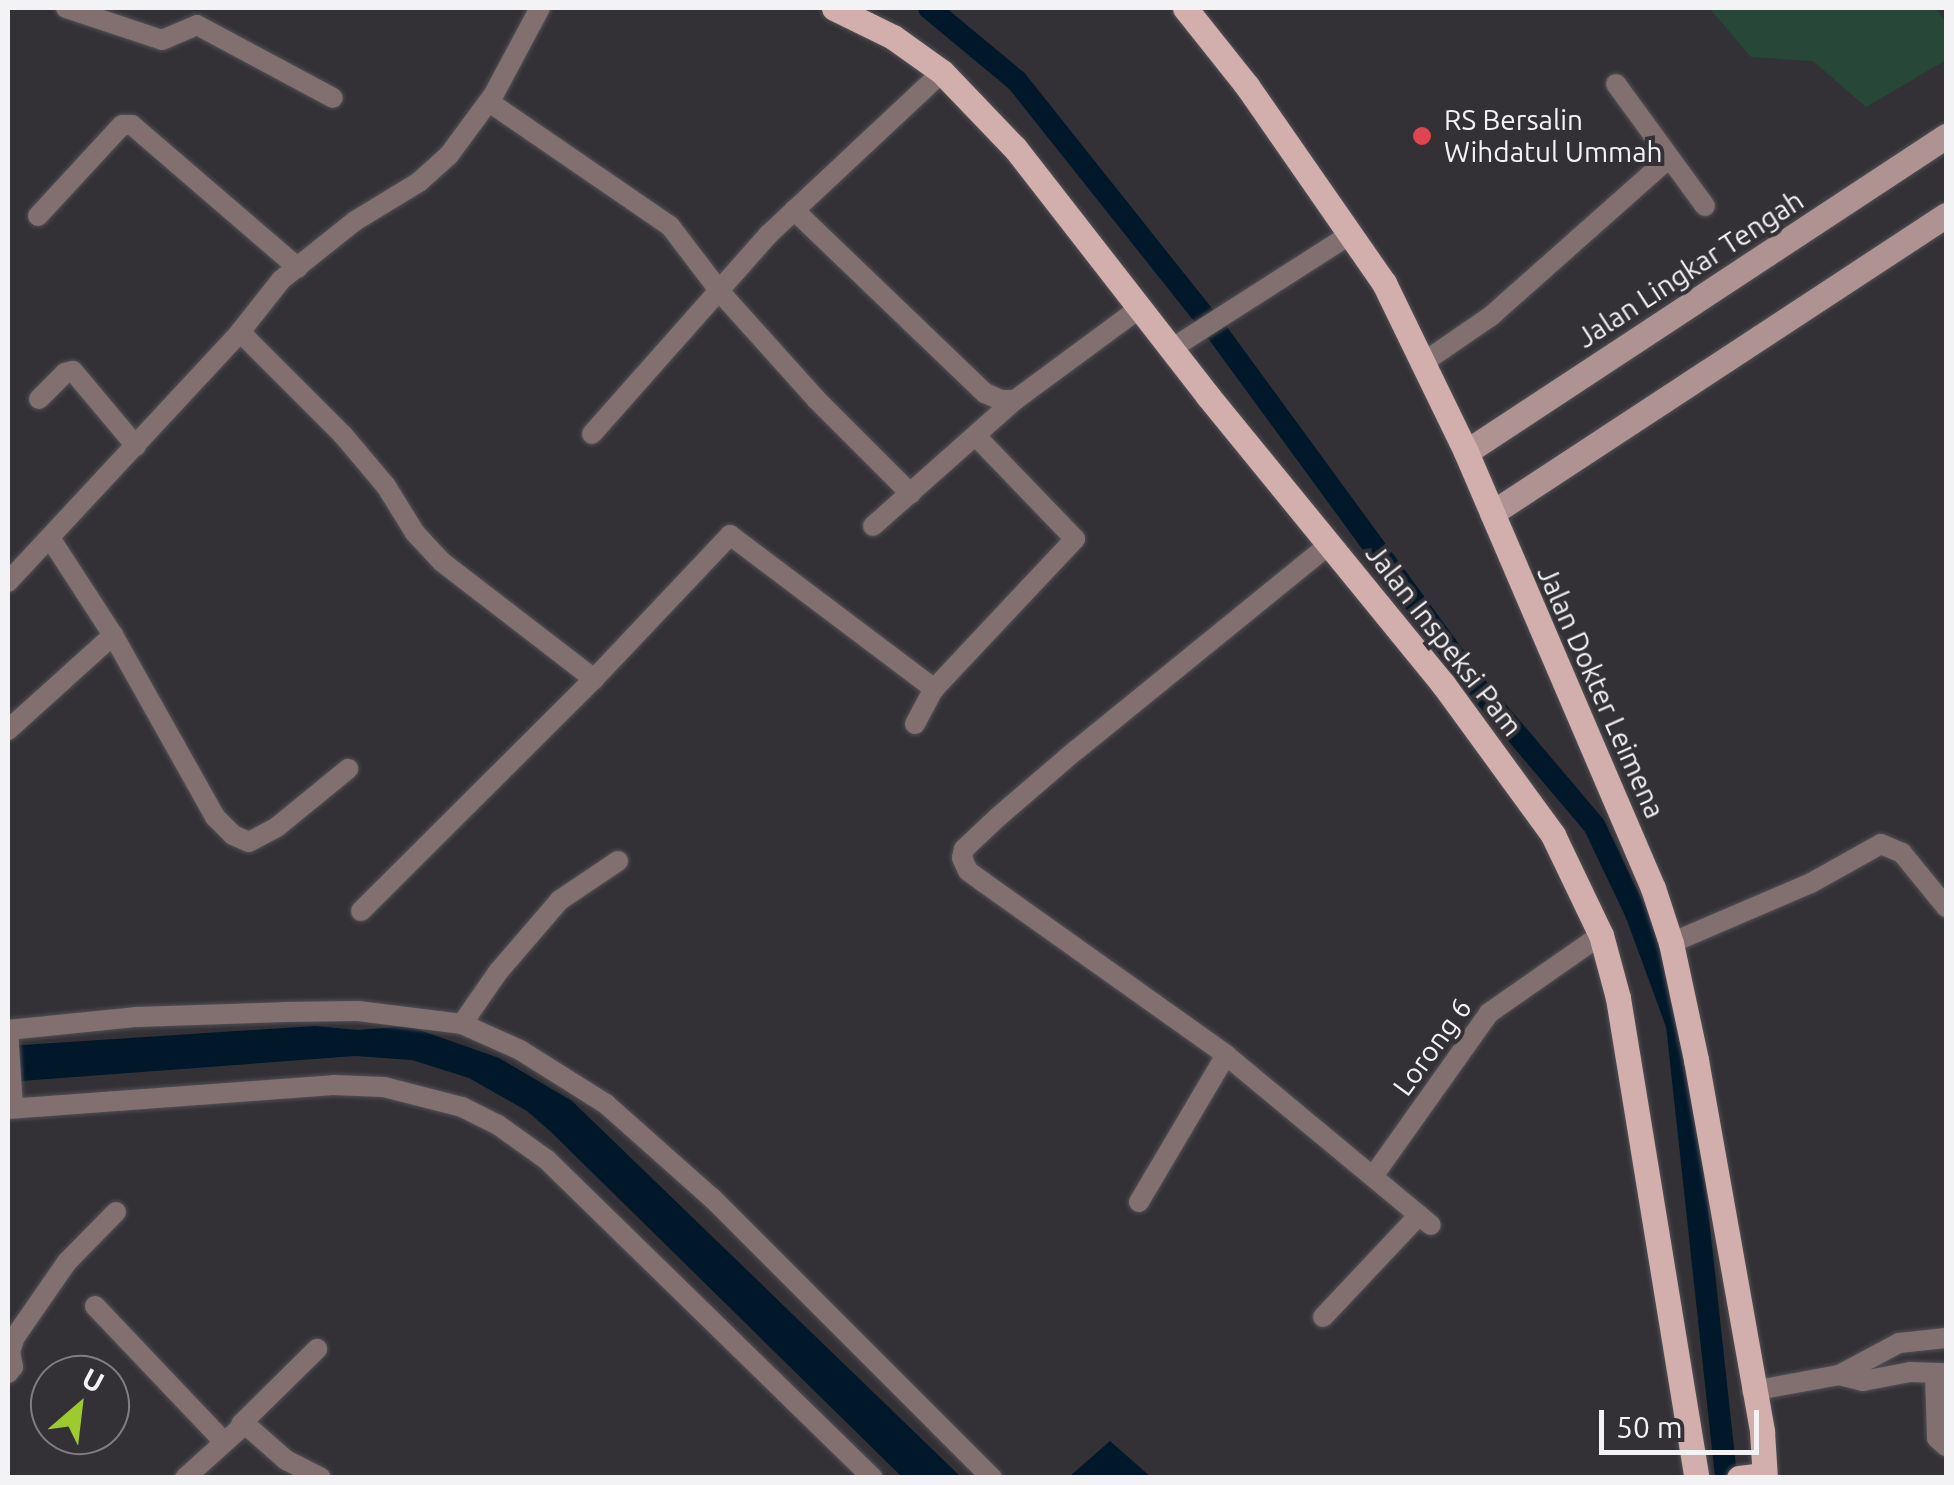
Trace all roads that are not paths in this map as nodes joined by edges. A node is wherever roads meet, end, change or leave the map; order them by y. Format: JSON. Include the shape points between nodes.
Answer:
{"nodes":[{"id":1,"x":66,"y":8,"type":"edge"},
{"id":2,"x":540,"y":8,"type":"edge"},
{"id":3,"x":834,"y":8,"type":"edge"},
{"id":4,"x":1186,"y":8,"type":"edge"},
{"id":5,"x":942,"y":72,"type":"junction"},
{"id":6,"x":1616,"y":84,"type":"dead end"},
{"id":7,"x":333,"y":98,"type":"dead end"},
{"id":8,"x":489,"y":102,"type":"junction"},
{"id":9,"x":1946,"y":136,"type":"edge"},
{"id":10,"x":1668,"y":159,"type":"junction"},
{"id":11,"x":1704,"y":206,"type":"dead end"},
{"id":12,"x":794,"y":210,"type":"junction"},
{"id":13,"x":1946,"y":215,"type":"edge"},
{"id":14,"x":38,"y":216,"type":"dead end"},
{"id":15,"x":1351,"y":234,"type":"junction"},
{"id":16,"x":298,"y":268,"type":"junction"},
{"id":17,"x":721,"y":292,"type":"junction"},
{"id":18,"x":1140,"y":308,"type":"junction"},
{"id":19,"x":240,"y":332,"type":"junction"},
{"id":20,"x":1172,"y":348,"type":"junction"},
{"id":21,"x":1421,"y":364,"type":"junction"},
{"id":22,"x":40,"y":399,"type":"dead end"},
{"id":23,"x":1015,"y":400,"type":"junction"},
{"id":24,"x":592,"y":434,"type":"dead end"},
{"id":25,"x":976,"y":436,"type":"junction"},
{"id":26,"x":136,"y":446,"type":"junction"},
{"id":27,"x":1466,"y":452,"type":"junction"},
{"id":28,"x":911,"y":494,"type":"junction"},
{"id":29,"x":1492,"y":513,"type":"junction"},
{"id":30,"x":873,"y":526,"type":"dead end"},
{"id":31,"x":50,"y":538,"type":"junction"},
{"id":32,"x":1331,"y":543,"type":"junction"},
{"id":33,"x":8,"y":582,"type":"edge"},
{"id":34,"x":113,"y":635,"type":"junction"},
{"id":35,"x":594,"y":679,"type":"junction"},
{"id":36,"x":934,"y":689,"type":"junction"},
{"id":37,"x":914,"y":724,"type":"dead end"},
{"id":38,"x":8,"y":729,"type":"edge"},
{"id":39,"x":348,"y":769,"type":"dead end"},
{"id":40,"x":618,"y":861,"type":"dead end"},
{"id":41,"x":1940,"y":885,"type":"edge"},
{"id":42,"x":1946,"y":907,"type":"edge"},
{"id":43,"x":361,"y":911,"type":"dead end"},
{"id":44,"x":1602,"y":935,"type":"junction"},
{"id":45,"x":1671,"y":943,"type":"junction"},
{"id":46,"x":462,"y":1024,"type":"junction"},
{"id":47,"x":8,"y":1030,"type":"edge"},
{"id":48,"x":1226,"y":1055,"type":"junction"},
{"id":49,"x":10,"y":1108,"type":"edge"},
{"id":50,"x":1374,"y":1176,"type":"junction"},
{"id":51,"x":1139,"y":1202,"type":"dead end"},
{"id":52,"x":116,"y":1212,"type":"dead end"},
{"id":53,"x":95,"y":1306,"type":"dead end"},
{"id":54,"x":1323,"y":1316,"type":"dead end"},
{"id":55,"x":1946,"y":1338,"type":"edge"},
{"id":56,"x":317,"y":1349,"type":"dead end"},
{"id":57,"x":8,"y":1373,"type":"edge"},
{"id":58,"x":1941,"y":1373,"type":"edge"},
{"id":59,"x":1839,"y":1376,"type":"junction"},
{"id":60,"x":1752,"y":1391,"type":"junction"},
{"id":61,"x":241,"y":1424,"type":"junction"},
{"id":62,"x":223,"y":1441,"type":"junction"},
{"id":63,"x":1946,"y":1446,"type":"edge"},
{"id":64,"x":1756,"y":1477,"type":"edge"},
{"id":65,"x":185,"y":1478,"type":"edge"},
{"id":66,"x":321,"y":1478,"type":"edge"},
{"id":67,"x":874,"y":1478,"type":"edge"},
{"id":68,"x":992,"y":1478,"type":"edge"},
{"id":69,"x":1696,"y":1478,"type":"edge"}],
"edges":[{"from":1,"to":7,"type":"street","via":[[162,40],[196,25]]},
{"from":2,"to":8,"type":"street"},
{"from":3,"to":5,"type":"main road","name":"Jalan Inspeksi Pam"},
{"from":4,"to":15,"type":"main road","name":"Jalan Dokter Leimena"},
{"from":5,"to":12,"type":"street"},
{"from":5,"to":18,"type":"main road","name":"Jalan Inspeksi Pam","via":[[1015,148]]},
{"from":6,"to":10,"type":"street"},
{"from":8,"to":16,"type":"street","via":[[419,182],[354,221]]},
{"from":8,"to":17,"type":"street","via":[[657,215]]},
{"from":9,"to":27,"type":"main road","name":"Jalan Lingkar Tengah"},
{"from":10,"to":11,"type":"street"},
{"from":10,"to":21,"type":"street","via":[[1492,316]]},
{"from":12,"to":17,"type":"street"},
{"from":12,"to":23,"type":"street","via":[[985,392]]},
{"from":13,"to":29,"type":"main road"},
{"from":14,"to":16,"type":"street","via":[[122,125],[132,125]]},
{"from":15,"to":20,"type":"street"},
{"from":15,"to":21,"type":"main road","name":"Jalan Dokter Leimena","via":[[1384,283]]},
{"from":16,"to":19,"type":"street"},
{"from":17,"to":24,"type":"street"},
{"from":17,"to":28,"type":"street"},
{"from":18,"to":20,"type":"main road","name":"Jalan Inspeksi Pam"},
{"from":18,"to":23,"type":"street"},
{"from":19,"to":26,"type":"street"},
{"from":19,"to":35,"type":"street","via":[[342,435],[442,562]]},
{"from":20,"to":32,"type":"main road","name":"Jalan Inspeksi Pam"},
{"from":21,"to":27,"type":"main road","name":"Jalan Dokter Leimena"},
{"from":22,"to":26,"type":"street","via":[[73,371]]},
{"from":23,"to":25,"type":"street"},
{"from":25,"to":28,"type":"street"},
{"from":25,"to":36,"type":"street","via":[[1075,538]]},
{"from":26,"to":31,"type":"street"},
{"from":27,"to":29,"type":"main road","name":"Jalan Dokter Leimena"},
{"from":28,"to":30,"type":"street"},
{"from":29,"to":45,"type":"main road","name":"Jalan Dokter Leimena","via":[[1624,817]]},
{"from":31,"to":33,"type":"street"},
{"from":31,"to":34,"type":"street"},
{"from":32,"to":44,"type":"main road","name":"Jalan Inspeksi Pam","via":[[1522,787]]},
{"from":32,"to":48,"type":"street","via":[[964,849],[968,871]]},
{"from":34,"to":38,"type":"street"},
{"from":34,"to":39,"type":"street","via":[[215,817],[233,835],[249,842],[277,827]]},
{"from":35,"to":36,"type":"street","via":[[730,535]]},
{"from":35,"to":43,"type":"street"},
{"from":36,"to":37,"type":"street"},
{"from":40,"to":46,"type":"street","via":[[560,900]]},
{"from":41,"to":42,"type":"street"},
{"from":41,"to":45,"type":"street","via":[[1881,844],[1811,883]]},
{"from":44,"to":50,"type":"street","name":"Lorong 6","via":[[1489,1013]]},
{"from":44,"to":69,"type":"main road","name":"Jalan Inspeksi Pam","via":[[1618,998]]},
{"from":45,"to":60,"type":"main road","name":"Jalan Dokter Leimena"},
{"from":46,"to":47,"type":"street","via":[[284,1012],[137,1016]]},
{"from":46,"to":68,"type":"street","via":[[535,1059],[620,1116],[712,1198]]},
{"from":47,"to":49,"type":"street"},
{"from":48,"to":50,"type":"street"},
{"from":48,"to":51,"type":"street"},
{"from":49,"to":67,"type":"street","via":[[333,1085],[384,1087],[462,1107],[547,1160]]},
{"from":50,"to":54,"type":"street","via":[[1425,1220]]},
{"from":52,"to":57,"type":"street","via":[[67,1262],[15,1337]]},
{"from":53,"to":62,"type":"street"},
{"from":55,"to":59,"type":"street","via":[[1898,1343]]},
{"from":56,"to":61,"type":"street"},
{"from":58,"to":59,"type":"street"},
{"from":58,"to":63,"type":"street","via":[[1937,1438]]},
{"from":59,"to":60,"type":"street"},
{"from":60,"to":64,"type":"main road","name":"Jalan Dokter Leimena"},
{"from":61,"to":62,"type":"street"},
{"from":61,"to":66,"type":"street"},
{"from":62,"to":65,"type":"street"}]}
